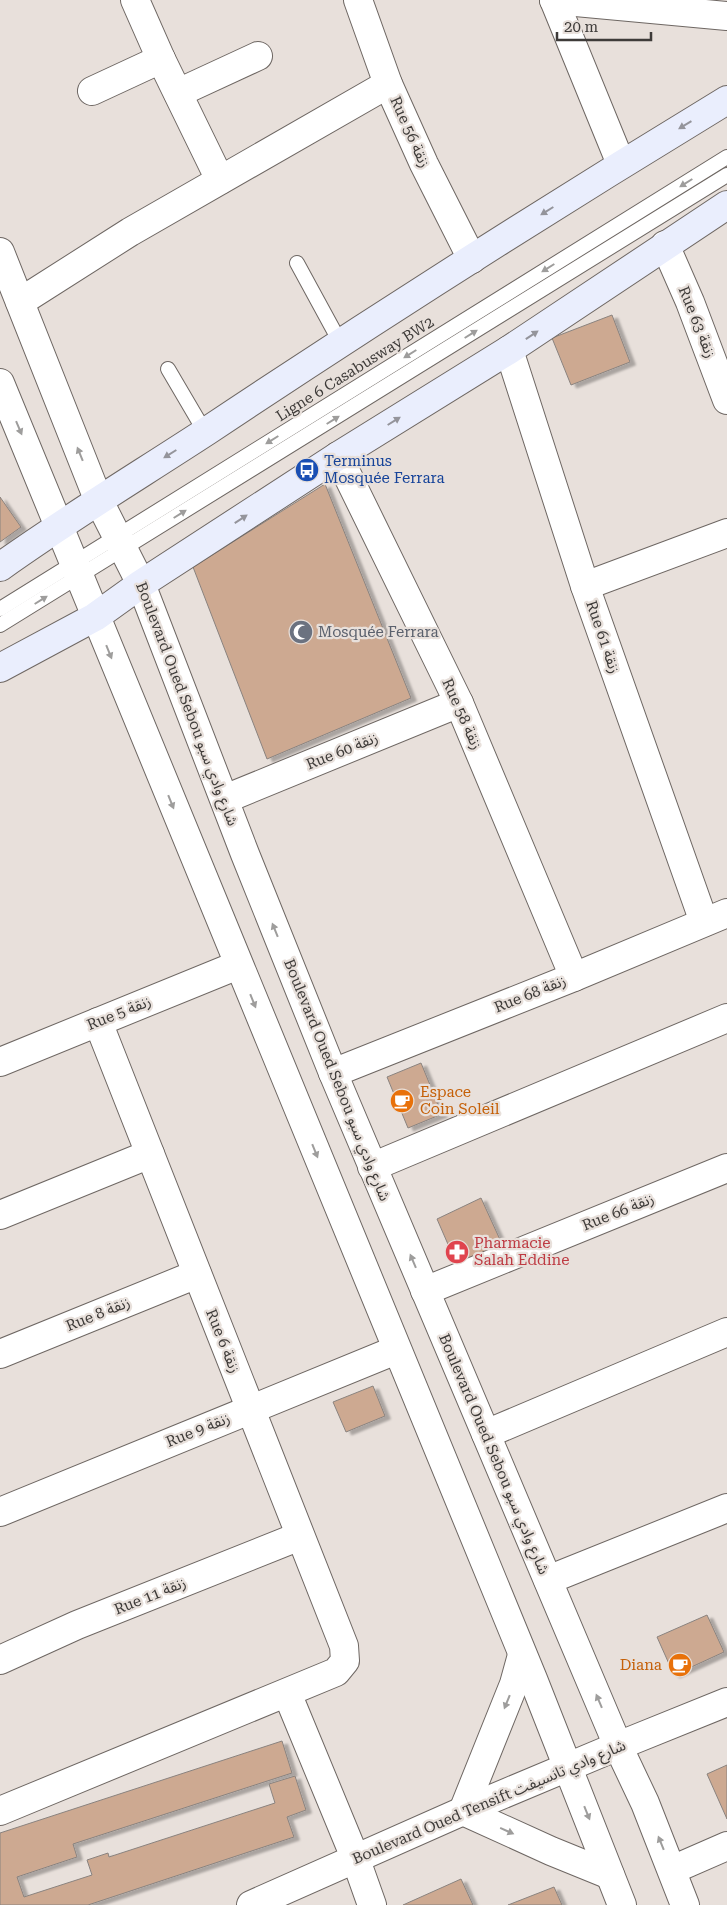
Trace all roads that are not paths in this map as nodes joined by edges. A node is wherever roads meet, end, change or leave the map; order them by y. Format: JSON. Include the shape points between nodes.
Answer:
{"nodes":[{"id":1,"x":134,"y":0,"type":"edge"},
{"id":2,"x":358,"y":0,"type":"edge"},
{"id":3,"x":554,"y":0,"type":"edge"},
{"id":4,"x":727,"y":16,"type":"edge"},
{"id":5,"x":258,"y":56,"type":"dead end"},
{"id":6,"x":161,"y":59,"type":"junction"},
{"id":7,"x":388,"y":84,"type":"junction"},
{"id":8,"x":92,"y":91,"type":"dead end"},
{"id":9,"x":178,"y":93,"type":"junction"},
{"id":10,"x":727,"y":100,"type":"edge"},
{"id":11,"x":727,"y":157,"type":"edge"},
{"id":12,"x":621,"y":164,"type":"junction"},
{"id":13,"x":727,"y":175,"type":"edge"},
{"id":14,"x":220,"y":180,"type":"junction"},
{"id":15,"x":727,"y":204,"type":"edge"},
{"id":16,"x":665,"y":245,"type":"junction"},
{"id":17,"x":0,"y":252,"type":"edge"},
{"id":18,"x":472,"y":259,"type":"junction"},
{"id":19,"x":297,"y":263,"type":"dead end"},
{"id":20,"x":20,"y":302,"type":"junction"},
{"id":21,"x":340,"y":342,"type":"junction"},
{"id":22,"x":508,"y":350,"type":"junction"},
{"id":23,"x":168,"y":369,"type":"dead end"},
{"id":24,"x":0,"y":384,"type":"edge"},
{"id":25,"x":727,"y":400,"type":"edge"},
{"id":26,"x":205,"y":432,"type":"junction"},
{"id":27,"x":338,"y":456,"type":"junction"},
{"id":28,"x":98,"y":499,"type":"junction"},
{"id":29,"x":59,"y":525,"type":"junction"},
{"id":30,"x":727,"y":533,"type":"edge"},
{"id":31,"x":120,"y":543,"type":"junction"},
{"id":32,"x":0,"y":567,"type":"edge"},
{"id":33,"x":76,"y":570,"type":"junction"},
{"id":34,"x":141,"y":584,"type":"junction"},
{"id":35,"x":585,"y":586,"type":"junction"},
{"id":36,"x":0,"y":609,"type":"edge"},
{"id":37,"x":94,"y":617,"type":"junction"},
{"id":38,"x":0,"y":626,"type":"edge"},
{"id":39,"x":0,"y":668,"type":"edge"},
{"id":40,"x":459,"y":703,"type":"junction"},
{"id":41,"x":225,"y":799,"type":"junction"},
{"id":42,"x":716,"y":918,"type":"edge"},
{"id":43,"x":238,"y":965,"type":"junction"},
{"id":44,"x":574,"y":977,"type":"junction"},
{"id":45,"x":727,"y":1018,"type":"edge"},
{"id":46,"x":98,"y":1022,"type":"junction"},
{"id":47,"x":0,"y":1062,"type":"edge"},
{"id":48,"x":332,"y":1072,"type":"junction"},
{"id":49,"x":150,"y":1154,"type":"junction"},
{"id":50,"x":372,"y":1167,"type":"junction"},
{"id":51,"x":727,"y":1168,"type":"edge"},
{"id":52,"x":0,"y":1215,"type":"edge"},
{"id":53,"x":197,"y":1274,"type":"junction"},
{"id":54,"x":425,"y":1291,"type":"junction"},
{"id":55,"x":727,"y":1332,"type":"edge"},
{"id":56,"x":396,"y":1350,"type":"junction"},
{"id":57,"x":0,"y":1354,"type":"edge"},
{"id":58,"x":250,"y":1408,"type":"junction"},
{"id":59,"x":486,"y":1434,"type":"junction"},
{"id":60,"x":727,"y":1508,"type":"edge"},
{"id":61,"x":0,"y":1512,"type":"edge"},
{"id":62,"x":300,"y":1536,"type":"junction"},
{"id":63,"x":548,"y":1580,"type":"junction"},
{"id":64,"x":522,"y":1656,"type":"junction"},
{"id":65,"x":0,"y":1660,"type":"edge"},
{"id":66,"x":287,"y":1693,"type":"junction"},
{"id":67,"x":727,"y":1702,"type":"edge"},
{"id":68,"x":618,"y":1746,"type":"junction"},
{"id":69,"x":569,"y":1768,"type":"junction"},
{"id":70,"x":0,"y":1811,"type":"edge"},
{"id":71,"x":463,"y":1811,"type":"junction"},
{"id":72,"x":727,"y":1846,"type":"edge"},
{"id":73,"x":356,"y":1860,"type":"junction"},
{"id":74,"x":672,"y":1870,"type":"junction"},
{"id":75,"x":610,"y":1874,"type":"junction"},
{"id":76,"x":251,"y":1905,"type":"edge"},
{"id":77,"x":372,"y":1905,"type":"edge"},
{"id":78,"x":622,"y":1905,"type":"edge"},
{"id":79,"x":685,"y":1905,"type":"edge"}],
"edges":[{"from":1,"to":6,"type":"street"},
{"from":2,"to":7,"type":"street","name":"Rue 56 زنقة"},
{"from":3,"to":4,"type":"street"},
{"from":3,"to":12,"type":"street"},
{"from":5,"to":9,"type":"street"},
{"from":6,"to":8,"type":"street"},
{"from":6,"to":9,"type":"street"},
{"from":7,"to":14,"type":"street"},
{"from":7,"to":18,"type":"street","name":"Rue 56 زنقة"},
{"from":9,"to":14,"type":"street"},
{"from":10,"to":12,"type":"main road","one_way":true},
{"from":11,"to":31,"type":"lane","name":"Ligne 6 Casabusway BW2","one_way":true},
{"from":12,"to":18,"type":"main road","one_way":true},
{"from":31,"to":13,"type":"lane","name":"Ligne 6 Casabusway BW2","one_way":true},
{"from":14,"to":20,"type":"street"},
{"from":15,"to":16,"type":"main road"},
{"from":22,"to":16,"type":"main road","one_way":true},
{"from":16,"to":25,"type":"street","name":"Rue 63 زنقة"},
{"from":17,"to":20,"type":"street","name":"Boulevard Oued Sebou شارع وادي سبو"},
{"from":18,"to":21,"type":"main road"},
{"from":19,"to":21,"type":"lane"},
{"from":28,"to":20,"type":"street","name":"Boulevard Oued Sebou شارع وادي سبو","one_way":true},
{"from":21,"to":26,"type":"main road"},
{"from":27,"to":22,"type":"main road","one_way":true},
{"from":22,"to":35,"type":"street","name":"Rue 61 زنقة"},
{"from":23,"to":26,"type":"lane"},
{"from":24,"to":29,"type":"street","one_way":true},
{"from":26,"to":28,"type":"main road","one_way":true},
{"from":34,"to":27,"type":"main road","one_way":true},
{"from":27,"to":40,"type":"street","name":"Rue 58 زنقة"},
{"from":28,"to":29,"type":"main road"},
{"from":28,"to":31,"type":"street","name":"Boulevard Oued Sebou شارع وادي سبو"},
{"from":29,"to":32,"type":"main road"},
{"from":29,"to":33,"type":"street"},
{"from":30,"to":35,"type":"street"},
{"from":31,"to":33,"type":"lane","name":"Ligne 6 Casabusway BW2"},
{"from":31,"to":34,"type":"street","name":"Boulevard Oued Sebou شارع وادي سبو"},
{"from":33,"to":36,"type":"lane","name":"Ligne 6 Casabusway BW2"},
{"from":33,"to":37,"type":"street"},
{"from":38,"to":33,"type":"lane","name":"Ligne 6 Casabusway BW2","one_way":true},
{"from":34,"to":37,"type":"main road"},
{"from":34,"to":41,"type":"street","name":"Boulevard Oued Sebou شارع وادي سبو"},
{"from":35,"to":42,"type":"street","name":"Rue 61 زنقة"},
{"from":37,"to":39,"type":"main road"},
{"from":37,"to":43,"type":"street","one_way":true},
{"from":40,"to":41,"type":"street","name":"Rue 60 زنقة"},
{"from":40,"to":44,"type":"street","name":"Rue 58 زنقة"},
{"from":48,"to":41,"type":"street","name":"Boulevard Oued Sebou شارع وادي سبو","one_way":true},
{"from":42,"to":44,"type":"street","name":"Rue 68 زنقة"},
{"from":43,"to":46,"type":"street","name":"Rue 5 زنقة"},
{"from":43,"to":56,"type":"street","one_way":true},
{"from":44,"to":48,"type":"street","name":"Rue 68 زنقة"},
{"from":45,"to":50,"type":"street"},
{"from":46,"to":47,"type":"street","name":"Rue 5 زنقة"},
{"from":46,"to":49,"type":"street","name":"Rue 6 زنقة"},
{"from":48,"to":50,"type":"street","name":"Boulevard Oued Sebou شارع وادي سبو"},
{"from":49,"to":52,"type":"street"},
{"from":49,"to":53,"type":"street","name":"Rue 6 زنقة"},
{"from":54,"to":50,"type":"street","name":"Boulevard Oued Sebou شارع وادي سبو","one_way":true},
{"from":51,"to":54,"type":"street","name":"Rue 66 زنقة"},
{"from":53,"to":57,"type":"street","name":"Rue 8 زنقة"},
{"from":53,"to":58,"type":"street","name":"Rue 6 زنقة"},
{"from":54,"to":59,"type":"street","name":"Boulevard Oued Sebou شارع وادي سبو"},
{"from":55,"to":59,"type":"street"},
{"from":56,"to":58,"type":"street","name":"Rue 9 زنقة"},
{"from":56,"to":64,"type":"street"},
{"from":58,"to":61,"type":"street","name":"Rue 9 زنقة"},
{"from":58,"to":62,"type":"street","name":"Rue 6 زنقة"},
{"from":59,"to":63,"type":"street","name":"Boulevard Oued Sebou شارع وادي سبو"},
{"from":60,"to":63,"type":"street"},
{"from":62,"to":65,"type":"street","name":"Rue 11 زنقة"},
{"from":62,"to":66,"type":"street","name":"Rue 6 زنقة","via":[[344,1646],[345,1661],[336,1672]]},
{"from":68,"to":63,"type":"street","name":"Boulevard Oued Sebou شارع وادي سبو","one_way":true},
{"from":64,"to":69,"type":"street"},
{"from":64,"to":71,"type":"street","one_way":true},
{"from":66,"to":70,"type":"street"},
{"from":66,"to":73,"type":"street"},
{"from":67,"to":68,"type":"street","name":"Boulevard Oued Tensift شارع وادي تانسيفت"},
{"from":68,"to":69,"type":"street","name":"Boulevard Oued Tensift شارع وادي تانسيفت"},
{"from":74,"to":68,"type":"street","name":"Boulevard Oued Sebou شارع وادي سبو","one_way":true},
{"from":69,"to":71,"type":"street","name":"Boulevard Oued Tensift شارع وادي تانسيفت"},
{"from":69,"to":75,"type":"street","one_way":true},
{"from":71,"to":73,"type":"street","name":"Boulevard Oued Tensift شارع وادي تانسيفت"},
{"from":71,"to":75,"type":"street","one_way":true},
{"from":72,"to":74,"type":"street"},
{"from":73,"to":76,"type":"street","name":"Boulevard Oued Tensift شارع وادي تانسيفت"},
{"from":73,"to":77,"type":"street"},
{"from":74,"to":79,"type":"street","name":"Boulevard Oued Sebou شارع وادي سبو"},
{"from":75,"to":78,"type":"street"}]}
